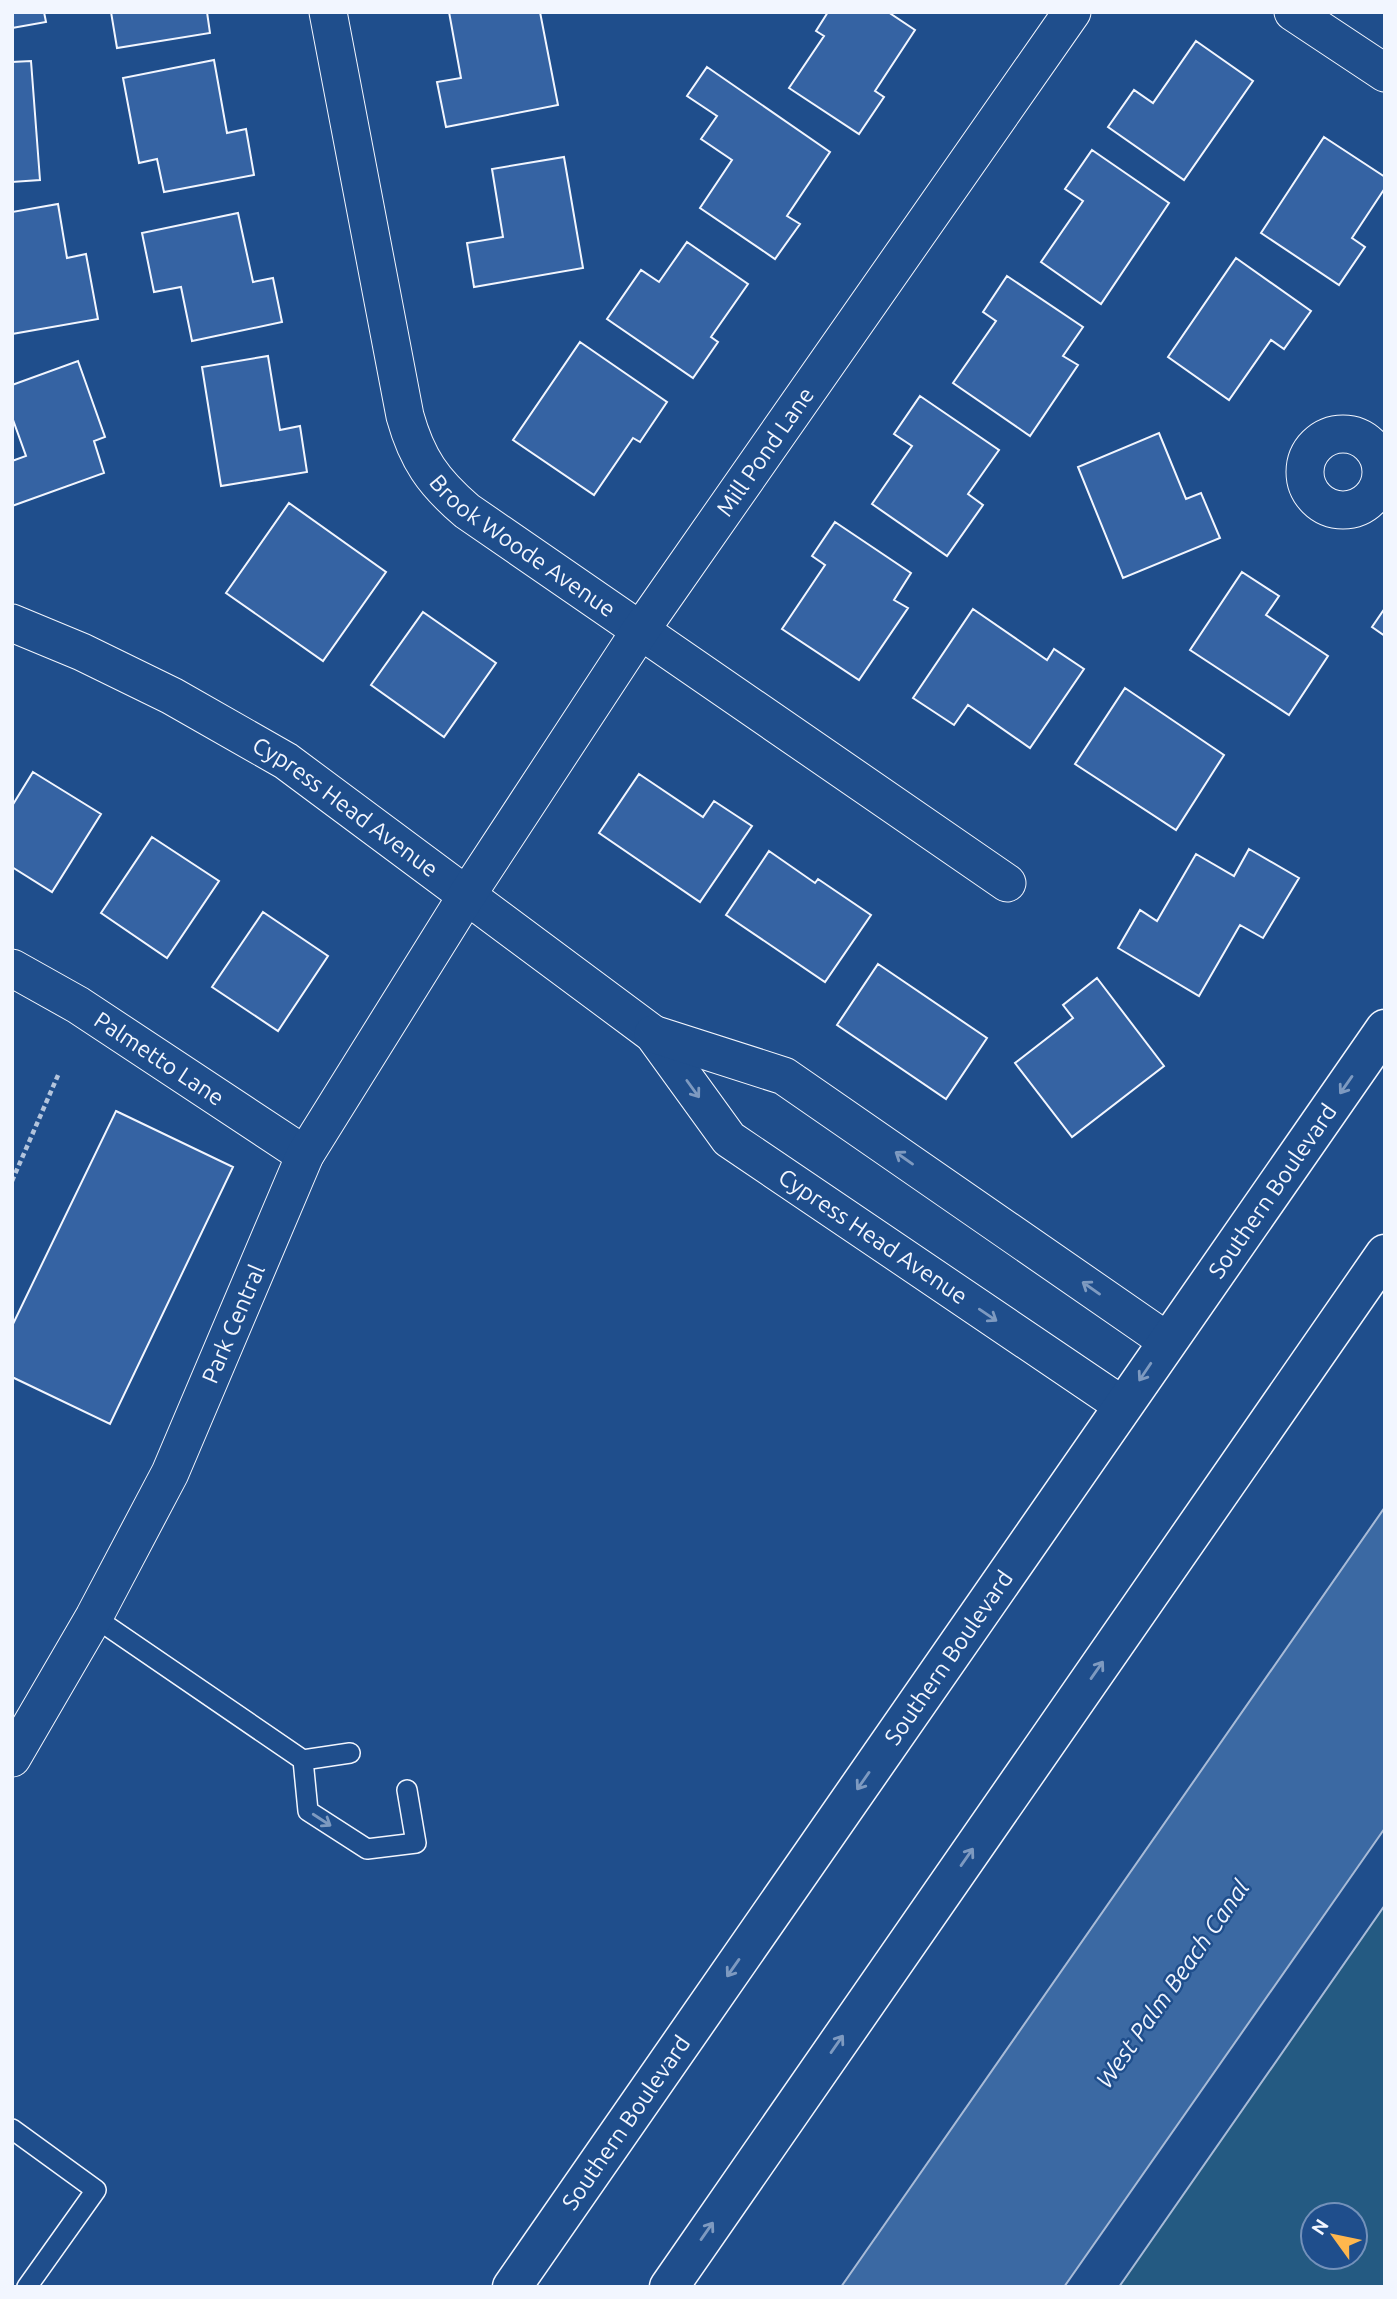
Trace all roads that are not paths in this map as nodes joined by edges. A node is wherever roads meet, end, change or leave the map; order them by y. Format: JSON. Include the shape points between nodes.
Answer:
{"nodes":[{"id":1,"x":328,"y":12,"type":"edge"},
{"id":2,"x":1072,"y":12,"type":"edge"},
{"id":3,"x":1293,"y":12,"type":"edge"},
{"id":4,"x":1385,"y":73,"type":"edge"},
{"id":5,"x":12,"y":623,"type":"edge"},
{"id":6,"x":640,"y":631,"type":"junction"},
{"id":7,"x":1007,"y":883,"type":"dead end"},
{"id":8,"x":467,"y":895,"type":"junction"},
{"id":9,"x":12,"y":968,"type":"edge"},
{"id":10,"x":1385,"y":1029,"type":"edge"},
{"id":11,"x":653,"y":1034,"type":"junction"},
{"id":12,"x":305,"y":1155,"type":"junction"},
{"id":13,"x":1385,"y":1254,"type":"edge"},
{"id":14,"x":1167,"y":1341,"type":"junction"},
{"id":15,"x":1122,"y":1405,"type":"junction"},
{"id":16,"x":94,"y":1617,"type":"junction"},
{"id":17,"x":351,"y":1753,"type":"dead end"},
{"id":18,"x":12,"y":1758,"type":"edge"},
{"id":19,"x":303,"y":1760,"type":"junction"},
{"id":20,"x":407,"y":1790,"type":"dead end"},
{"id":21,"x":12,"y":2129,"type":"edge"},
{"id":22,"x":27,"y":2287,"type":"edge"},
{"id":23,"x":512,"y":2287,"type":"edge"},
{"id":24,"x":669,"y":2287,"type":"edge"}],
"edges":[{"from":1,"to":6,"type":"street","name":"Brook Woode Avenue","via":[[412,443],[443,490],[467,511]]},
{"from":2,"to":6,"type":"street","name":"Mill Pond Lane"},
{"from":3,"to":4,"type":"street"},
{"from":5,"to":8,"type":"street","name":"Cypress Head Avenue","via":[[160,691],[286,761]]},
{"from":6,"to":7,"type":"street","name":"Brook Woode Avenue"},
{"from":6,"to":8,"type":"street","name":"Mill Pond Lane"},
{"from":8,"to":11,"type":"street","name":"Cypress Head Avenue"},
{"from":8,"to":12,"type":"street","name":"Park Central"},
{"from":9,"to":12,"type":"street","name":"Palmetto Lane","via":[[78,1004]]},
{"from":10,"to":14,"type":"highway","name":"Southern Boulevard","one_way":true},
{"from":14,"to":11,"type":"street","name":"Cypress Head Avenue","one_way":true,"via":[[785,1076]]},
{"from":11,"to":15,"type":"street","name":"Cypress Head Avenue","one_way":true,"via":[[729,1139]]},
{"from":12,"to":16,"type":"street","name":"Park Central","via":[[170,1473]]},
{"from":24,"to":13,"type":"highway","one_way":true},
{"from":14,"to":15,"type":"highway","name":"Southern Boulevard","one_way":true},
{"from":15,"to":23,"type":"highway","name":"Southern Boulevard","one_way":true},
{"from":16,"to":18,"type":"street","name":"Park Central"},
{"from":16,"to":19,"type":"lane"},
{"from":17,"to":19,"type":"lane"},
{"from":19,"to":20,"type":"lane","one_way":true,"via":[[308,1811],[368,1849],[416,1843]]},
{"from":21,"to":22,"type":"lane","via":[[96,2190]]}]}
